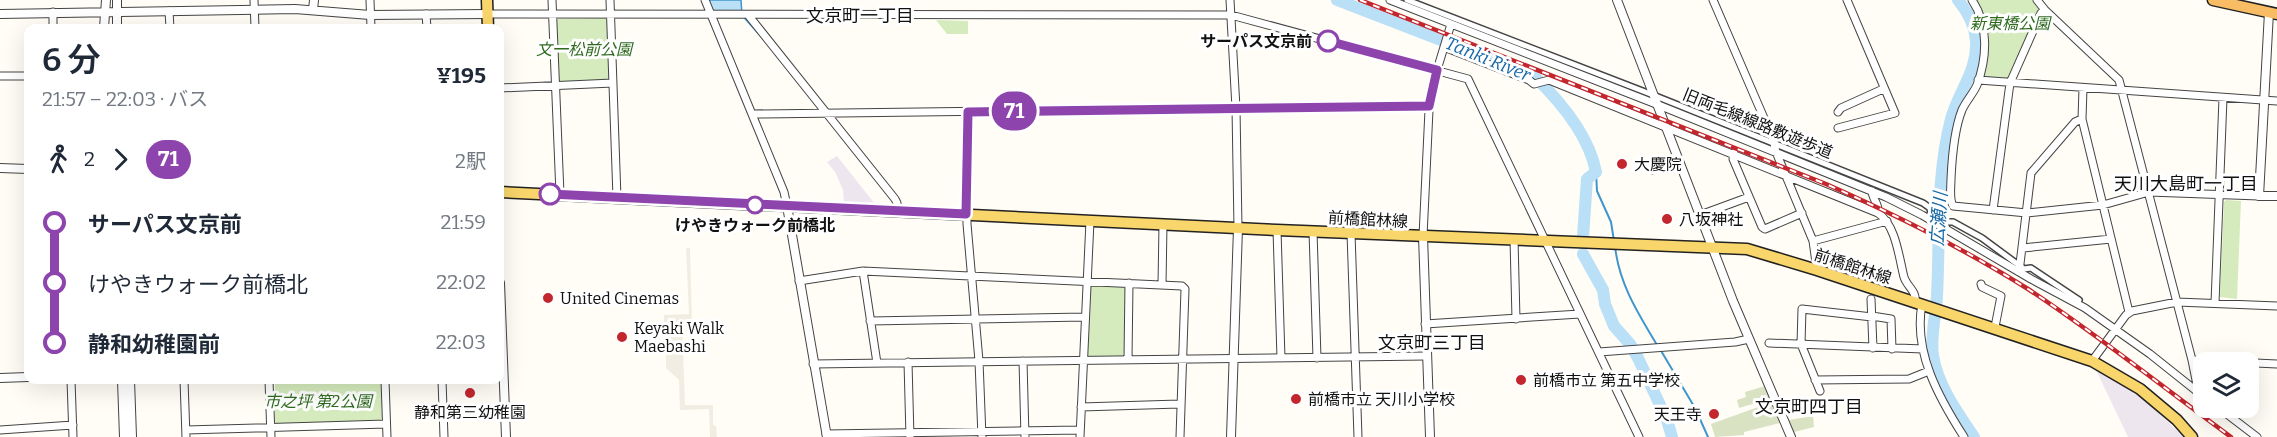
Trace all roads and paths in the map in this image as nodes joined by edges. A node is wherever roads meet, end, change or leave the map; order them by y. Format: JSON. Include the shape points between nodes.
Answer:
{"nodes":[{"id":1,"x":106,"y":0,"type":"edge"},
{"id":2,"x":117,"y":0,"type":"edge"},
{"id":3,"x":370,"y":0,"type":"edge"},
{"id":4,"x":487,"y":0,"type":"edge"},
{"id":5,"x":552,"y":0,"type":"edge"},
{"id":6,"x":610,"y":0,"type":"edge"},
{"id":7,"x":705,"y":0,"type":"edge"},
{"id":8,"x":1230,"y":0,"type":"edge"},
{"id":9,"x":1390,"y":0,"type":"edge"},
{"id":10,"x":1407,"y":0,"type":"edge"},
{"id":11,"x":1617,"y":0,"type":"edge"},
{"id":12,"x":1713,"y":0,"type":"edge"},
{"id":13,"x":1847,"y":0,"type":"edge"},
{"id":14,"x":1972,"y":0,"type":"edge"},
{"id":15,"x":2037,"y":0,"type":"edge"},
{"id":16,"x":2213,"y":0,"type":"edge"},
{"id":17,"x":254,"y":5,"type":"edge"},
{"id":18,"x":313,"y":5,"type":"edge"},
{"id":19,"x":2045,"y":10,"type":"junction"},
{"id":20,"x":52,"y":12,"type":"junction"},
{"id":21,"x":105,"y":12,"type":"junction"},
{"id":22,"x":116,"y":12,"type":"junction"},
{"id":23,"x":169,"y":12,"type":"junction"},
{"id":24,"x":2273,"y":13,"type":"edge"},
{"id":25,"x":0,"y":14,"type":"edge"},
{"id":26,"x":426,"y":14,"type":"junction"},
{"id":27,"x":488,"y":14,"type":"junction"},
{"id":28,"x":553,"y":14,"type":"junction"},
{"id":29,"x":610,"y":14,"type":"junction"},
{"id":30,"x":710,"y":14,"type":"junction"},
{"id":31,"x":370,"y":15,"type":"junction"},
{"id":32,"x":1231,"y":15,"type":"junction"},
{"id":33,"x":749,"y":16,"type":"junction"},
{"id":34,"x":53,"y":24,"type":"edge"},
{"id":35,"x":104,"y":24,"type":"edge"},
{"id":36,"x":117,"y":24,"type":"edge"},
{"id":37,"x":170,"y":24,"type":"edge"},
{"id":38,"x":255,"y":24,"type":"edge"},
{"id":39,"x":371,"y":24,"type":"edge"},
{"id":40,"x":427,"y":24,"type":"edge"},
{"id":41,"x":488,"y":24,"type":"edge"},
{"id":42,"x":1451,"y":24,"type":"junction"},
{"id":43,"x":1444,"y":46,"type":"junction"},
{"id":44,"x":1437,"y":70,"type":"junction"},
{"id":45,"x":0,"y":76,"type":"edge"},
{"id":46,"x":24,"y":76,"type":"edge"},
{"id":47,"x":1978,"y":80,"type":"junction"},
{"id":48,"x":613,"y":83,"type":"junction"},
{"id":49,"x":2010,"y":83,"type":"junction"},
{"id":50,"x":555,"y":85,"type":"junction"},
{"id":51,"x":504,"y":88,"type":"edge"},
{"id":52,"x":2083,"y":88,"type":"junction"},
{"id":53,"x":1883,"y":89,"type":"junction"},
{"id":54,"x":2122,"y":91,"type":"junction"},
{"id":55,"x":2223,"y":98,"type":"junction"},
{"id":56,"x":1655,"y":100,"type":"junction"},
{"id":57,"x":2263,"y":100,"type":"junction"},
{"id":58,"x":2277,"y":101,"type":"edge"},
{"id":59,"x":1429,"y":106,"type":"junction"},
{"id":60,"x":1236,"y":108,"type":"junction"},
{"id":61,"x":968,"y":112,"type":"junction"},
{"id":62,"x":1838,"y":112,"type":"dead end"},
{"id":63,"x":752,"y":114,"type":"junction"},
{"id":64,"x":828,"y":114,"type":"junction"},
{"id":65,"x":2082,"y":119,"type":"junction"},
{"id":66,"x":1666,"y":126,"type":"junction"},
{"id":67,"x":1838,"y":128,"type":"dead end"},
{"id":68,"x":1774,"y":144,"type":"junction"},
{"id":69,"x":1776,"y":152,"type":"junction"},
{"id":70,"x":1734,"y":153,"type":"junction"},
{"id":71,"x":1678,"y":161,"type":"junction"},
{"id":72,"x":0,"y":168,"type":"edge"},
{"id":73,"x":24,"y":169,"type":"edge"},
{"id":74,"x":1652,"y":170,"type":"dead end"},
{"id":75,"x":1786,"y":174,"type":"junction"},
{"id":76,"x":1872,"y":191,"type":"junction"},
{"id":77,"x":504,"y":192,"type":"edge"},
{"id":78,"x":2149,"y":192,"type":"junction"},
{"id":79,"x":560,"y":195,"type":"junction"},
{"id":80,"x":2220,"y":195,"type":"junction"},
{"id":81,"x":2259,"y":196,"type":"junction"},
{"id":82,"x":2277,"y":196,"type":"edge"},
{"id":83,"x":1749,"y":197,"type":"junction"},
{"id":84,"x":617,"y":198,"type":"junction"},
{"id":85,"x":2103,"y":205,"type":"junction"},
{"id":86,"x":787,"y":206,"type":"junction"},
{"id":87,"x":1993,"y":210,"type":"junction"},
{"id":88,"x":898,"y":211,"type":"junction"},
{"id":89,"x":1802,"y":213,"type":"junction"},
{"id":90,"x":1878,"y":213,"type":"junction"},
{"id":91,"x":2027,"y":213,"type":"junction"},
{"id":92,"x":966,"y":214,"type":"junction"},
{"id":93,"x":1700,"y":215,"type":"junction"},
{"id":94,"x":1090,"y":220,"type":"junction"},
{"id":95,"x":1887,"y":221,"type":"junction"},
{"id":96,"x":1162,"y":224,"type":"junction"},
{"id":97,"x":1238,"y":228,"type":"junction"},
{"id":98,"x":1277,"y":230,"type":"junction"},
{"id":99,"x":1313,"y":231,"type":"junction"},
{"id":100,"x":1352,"y":233,"type":"junction"},
{"id":101,"x":1423,"y":236,"type":"junction"},
{"id":102,"x":1514,"y":239,"type":"junction"},
{"id":103,"x":2111,"y":239,"type":"junction"},
{"id":104,"x":1546,"y":241,"type":"junction"},
{"id":105,"x":1813,"y":241,"type":"junction"},
{"id":106,"x":1713,"y":247,"type":"junction"},
{"id":107,"x":2024,"y":248,"type":"junction"},
{"id":108,"x":2020,"y":269,"type":"junction"},
{"id":109,"x":1817,"y":270,"type":"junction"},
{"id":110,"x":863,"y":271,"type":"junction"},
{"id":111,"x":972,"y":276,"type":"junction"},
{"id":112,"x":799,"y":281,"type":"junction"},
{"id":113,"x":1086,"y":281,"type":"junction"},
{"id":114,"x":1129,"y":283,"type":"junction"},
{"id":115,"x":1981,"y":284,"type":"dead end"},
{"id":116,"x":1162,"y":285,"type":"junction"},
{"id":117,"x":1871,"y":298,"type":"dead end"},
{"id":118,"x":2079,"y":300,"type":"dead end"},
{"id":119,"x":2177,"y":302,"type":"junction"},
{"id":120,"x":2216,"y":303,"type":"junction"},
{"id":121,"x":1922,"y":304,"type":"junction"},
{"id":122,"x":2277,"y":306,"type":"edge"},
{"id":123,"x":2129,"y":312,"type":"junction"},
{"id":124,"x":1580,"y":314,"type":"junction"},
{"id":125,"x":1084,"y":317,"type":"junction"},
{"id":126,"x":1872,"y":317,"type":"junction"},
{"id":127,"x":975,"y":318,"type":"junction"},
{"id":128,"x":1516,"y":319,"type":"junction"},
{"id":129,"x":870,"y":321,"type":"junction"},
{"id":130,"x":1425,"y":324,"type":"junction"},
{"id":131,"x":1995,"y":327,"type":"junction"},
{"id":132,"x":2115,"y":329,"type":"junction"},
{"id":133,"x":1749,"y":339,"type":"junction"},
{"id":134,"x":1770,"y":343,"type":"dead end"},
{"id":135,"x":1801,"y":344,"type":"junction"},
{"id":136,"x":1873,"y":348,"type":"junction"},
{"id":137,"x":1892,"y":349,"type":"junction"},
{"id":138,"x":1923,"y":349,"type":"junction"},
{"id":139,"x":1599,"y":352,"type":"junction"},
{"id":140,"x":1427,"y":356,"type":"junction"},
{"id":141,"x":1356,"y":357,"type":"junction"},
{"id":142,"x":1182,"y":358,"type":"junction"},
{"id":143,"x":1281,"y":358,"type":"junction"},
{"id":144,"x":1317,"y":358,"type":"junction"},
{"id":145,"x":1128,"y":359,"type":"junction"},
{"id":146,"x":1234,"y":359,"type":"junction"},
{"id":147,"x":1083,"y":360,"type":"junction"},
{"id":148,"x":2192,"y":360,"type":"junction"},
{"id":149,"x":979,"y":361,"type":"junction"},
{"id":150,"x":1023,"y":361,"type":"junction"},
{"id":151,"x":2092,"y":361,"type":"junction"},
{"id":152,"x":908,"y":362,"type":"junction"},
{"id":153,"x":877,"y":363,"type":"junction"},
{"id":154,"x":813,"y":364,"type":"junction"},
{"id":155,"x":2277,"y":364,"type":"edge"},
{"id":156,"x":2193,"y":365,"type":"edge"},
{"id":157,"x":1929,"y":371,"type":"junction"},
{"id":158,"x":24,"y":377,"type":"edge"},
{"id":159,"x":0,"y":378,"type":"edge"},
{"id":160,"x":1815,"y":380,"type":"junction"},
{"id":161,"x":71,"y":384,"type":"edge"},
{"id":162,"x":122,"y":384,"type":"edge"},
{"id":163,"x":130,"y":384,"type":"edge"},
{"id":164,"x":184,"y":384,"type":"edge"},
{"id":165,"x":269,"y":384,"type":"edge"},
{"id":166,"x":385,"y":384,"type":"edge"},
{"id":167,"x":442,"y":384,"type":"edge"},
{"id":168,"x":502,"y":384,"type":"edge"},
{"id":169,"x":2193,"y":389,"type":"edge"},
{"id":170,"x":1820,"y":391,"type":"dead end"},
{"id":171,"x":1179,"y":404,"type":"junction"},
{"id":172,"x":1081,"y":407,"type":"junction"},
{"id":173,"x":2232,"y":418,"type":"edge"},
{"id":174,"x":386,"y":424,"type":"junction"},
{"id":175,"x":73,"y":425,"type":"junction"},
{"id":176,"x":271,"y":427,"type":"junction"},
{"id":177,"x":0,"y":430,"type":"edge"},
{"id":178,"x":1080,"y":433,"type":"edge"},
{"id":179,"x":186,"y":434,"type":"edge"},
{"id":180,"x":982,"y":434,"type":"edge"},
{"id":181,"x":1024,"y":434,"type":"edge"},
{"id":182,"x":910,"y":435,"type":"edge"},
{"id":183,"x":826,"y":436,"type":"edge"},
{"id":184,"x":73,"y":437,"type":"edge"},
{"id":185,"x":124,"y":437,"type":"edge"},
{"id":186,"x":132,"y":437,"type":"edge"},
{"id":187,"x":271,"y":437,"type":"edge"},
{"id":188,"x":387,"y":437,"type":"edge"},
{"id":189,"x":444,"y":437,"type":"edge"},
{"id":190,"x":506,"y":437,"type":"edge"},
{"id":191,"x":1179,"y":437,"type":"edge"},
{"id":192,"x":1231,"y":437,"type":"edge"},
{"id":193,"x":1358,"y":437,"type":"edge"},
{"id":194,"x":1430,"y":437,"type":"edge"},
{"id":195,"x":1639,"y":437,"type":"edge"},
{"id":196,"x":1791,"y":437,"type":"edge"},
{"id":197,"x":1964,"y":437,"type":"edge"},
{"id":198,"x":2192,"y":437,"type":"edge"},
{"id":199,"x":2257,"y":437,"type":"edge"}],
"edges":[{"from":1,"to":21,"type":"street"},
{"from":2,"to":22,"type":"street"},
{"from":3,"to":31,"type":"street"},
{"from":4,"to":27,"type":"main road"},
{"from":5,"to":28,"type":"street"},
{"from":6,"to":29,"type":"street"},
{"from":7,"to":30,"type":"street"},
{"from":8,"to":32,"type":"street"},
{"from":9,"to":42,"type":"street"},
{"from":10,"to":56,"type":"street","name":"旧両毛線線路敷遊歩道"},
{"from":11,"to":56,"type":"street"},
{"from":12,"to":68,"type":"street"},
{"from":13,"to":53,"type":"street"},
{"from":14,"to":47,"type":"street","via":[[1983,21],[1985,37]]},
{"from":15,"to":19,"type":"street"},
{"from":16,"to":24,"type":"highway"},
{"from":17,"to":18,"type":"street"},
{"from":17,"to":23,"type":"street"},
{"from":17,"to":38,"type":"street"},
{"from":18,"to":31,"type":"street"},
{"from":19,"to":49,"type":"street"},
{"from":19,"to":54,"type":"street","via":[[2118,78]]},
{"from":20,"to":21,"type":"street"},
{"from":20,"to":25,"type":"street"},
{"from":20,"to":34,"type":"street"},
{"from":21,"to":22,"type":"street"},
{"from":21,"to":35,"type":"street"},
{"from":22,"to":23,"type":"street"},
{"from":22,"to":36,"type":"street"},
{"from":23,"to":37,"type":"street"},
{"from":24,"to":57,"type":"street"},
{"from":26,"to":27,"type":"street"},
{"from":26,"to":31,"type":"street"},
{"from":26,"to":40,"type":"street"},
{"from":27,"to":28,"type":"street"},
{"from":27,"to":41,"type":"main road"},
{"from":28,"to":29,"type":"street"},
{"from":28,"to":50,"type":"street"},
{"from":29,"to":30,"type":"street"},
{"from":29,"to":48,"type":"street"},
{"from":30,"to":33,"type":"street"},
{"from":30,"to":63,"type":"street"},
{"from":31,"to":39,"type":"street"},
{"from":32,"to":33,"type":"street"},
{"from":32,"to":44,"type":"street"},
{"from":32,"to":60,"type":"street"},
{"from":33,"to":64,"type":"street"},
{"from":42,"to":43,"type":"street"},
{"from":42,"to":56,"type":"street"},
{"from":43,"to":44,"type":"street"},
{"from":43,"to":66,"type":"street","via":[[1536,84],[1549,80]]},
{"from":44,"to":59,"type":"street"},
{"from":44,"to":104,"type":"street","via":[[1470,80]]},
{"from":45,"to":46,"type":"street"},
{"from":47,"to":49,"type":"street"},
{"from":47,"to":87,"type":"street","via":[[1959,122],[1952,161],[1951,203],[1956,207]]},
{"from":48,"to":50,"type":"street"},
{"from":48,"to":84,"type":"street"},
{"from":49,"to":52,"type":"street"},
{"from":49,"to":87,"type":"street"},
{"from":50,"to":51,"type":"street"},
{"from":50,"to":79,"type":"street"},
{"from":52,"to":54,"type":"street"},
{"from":52,"to":65,"type":"street"},
{"from":53,"to":62,"type":"street"},
{"from":53,"to":67,"type":"street","via":[[1895,113]]},
{"from":54,"to":55,"type":"street"},
{"from":54,"to":78,"type":"street"},
{"from":55,"to":57,"type":"street"},
{"from":55,"to":80,"type":"street"},
{"from":56,"to":66,"type":"street"},
{"from":56,"to":68,"type":"street","name":"旧両毛線線路敷遊歩道"},
{"from":56,"to":69,"type":"street"},
{"from":57,"to":58,"type":"street"},
{"from":57,"to":81,"type":"street"},
{"from":59,"to":60,"type":"street"},
{"from":59,"to":101,"type":"street"},
{"from":60,"to":61,"type":"street"},
{"from":60,"to":97,"type":"street"},
{"from":61,"to":64,"type":"street"},
{"from":61,"to":92,"type":"street"},
{"from":63,"to":64,"type":"street"},
{"from":63,"to":86,"type":"street"},
{"from":64,"to":88,"type":"street","via":[[897,203]]},
{"from":65,"to":85,"type":"street"},
{"from":65,"to":91,"type":"street","via":[[2031,172]]},
{"from":66,"to":70,"type":"street"},
{"from":66,"to":71,"type":"street"},
{"from":68,"to":69,"type":"street"},
{"from":68,"to":108,"type":"street","name":"旧両毛線線路敷遊歩道","via":[[1923,203],[1930,208],[1931,215],[1982,238]]},
{"from":69,"to":75,"type":"street"},
{"from":69,"to":76,"type":"street"},
{"from":70,"to":75,"type":"street"},
{"from":70,"to":83,"type":"street"},
{"from":71,"to":74,"type":"street"},
{"from":71,"to":93,"type":"street"},
{"from":72,"to":73,"type":"street"},
{"from":75,"to":89,"type":"street"},
{"from":75,"to":90,"type":"street"},
{"from":76,"to":90,"type":"street"},
{"from":76,"to":108,"type":"street"},
{"from":77,"to":79,"type":"main road","name":"前橋館林線"},
{"from":78,"to":80,"type":"street"},
{"from":78,"to":85,"type":"street"},
{"from":78,"to":119,"type":"street"},
{"from":79,"to":84,"type":"main road","name":"前橋館林線"},
{"from":80,"to":81,"type":"street"},
{"from":80,"to":120,"type":"street"},
{"from":81,"to":82,"type":"street"},
{"from":83,"to":89,"type":"street","via":[[1765,229]]},
{"from":83,"to":93,"type":"street"},
{"from":84,"to":86,"type":"main road","name":"前橋館林線"},
{"from":85,"to":91,"type":"street"},
{"from":85,"to":103,"type":"street"},
{"from":86,"to":88,"type":"main road","name":"前橋館林線"},
{"from":86,"to":112,"type":"street"},
{"from":87,"to":91,"type":"street"},
{"from":88,"to":92,"type":"main road","name":"前橋館林線"},
{"from":89,"to":105,"type":"street"},
{"from":90,"to":95,"type":"street"},
{"from":91,"to":107,"type":"street"},
{"from":92,"to":94,"type":"main road","name":"前橋館林線"},
{"from":92,"to":111,"type":"street"},
{"from":93,"to":106,"type":"street"},
{"from":94,"to":96,"type":"main road","name":"前橋館林線"},
{"from":94,"to":113,"type":"street"},
{"from":95,"to":105,"type":"street"},
{"from":95,"to":121,"type":"street","via":[[1901,257],[1904,279]]},
{"from":96,"to":97,"type":"main road","name":"前橋館林線"},
{"from":96,"to":116,"type":"street"},
{"from":97,"to":98,"type":"main road","name":"前橋館林線"},
{"from":97,"to":146,"type":"street"},
{"from":98,"to":99,"type":"main road","name":"前橋館林線"},
{"from":98,"to":143,"type":"street"},
{"from":99,"to":100,"type":"main road","name":"前橋館林線"},
{"from":99,"to":144,"type":"street"},
{"from":100,"to":101,"type":"main road","name":"前橋館林線"},
{"from":100,"to":141,"type":"street"},
{"from":101,"to":102,"type":"main road","name":"前橋館林線"},
{"from":101,"to":130,"type":"street"},
{"from":102,"to":104,"type":"main road","name":"前橋館林線"},
{"from":102,"to":128,"type":"street"},
{"from":103,"to":107,"type":"street"},
{"from":103,"to":123,"type":"street"},
{"from":104,"to":106,"type":"main road","name":"前橋館林線"},
{"from":104,"to":124,"type":"street"},
{"from":105,"to":109,"type":"street"},
{"from":106,"to":109,"type":"main road","name":"前橋館林線","via":[[1752,250]]},
{"from":106,"to":133,"type":"street"},
{"from":107,"to":108,"type":"street"},
{"from":108,"to":118,"type":"street","name":"旧両毛線線路敷遊歩道","via":[[2031,268]]},
{"from":108,"to":132,"type":"street"},
{"from":109,"to":121,"type":"main road","name":"前橋館林線"},
{"from":110,"to":111,"type":"street"},
{"from":110,"to":112,"type":"street"},
{"from":110,"to":129,"type":"street"},
{"from":111,"to":113,"type":"street"},
{"from":111,"to":127,"type":"street"},
{"from":112,"to":154,"type":"street"},
{"from":113,"to":114,"type":"street"},
{"from":113,"to":125,"type":"street"},
{"from":114,"to":116,"type":"street"},
{"from":114,"to":145,"type":"street"},
{"from":115,"to":131,"type":"street","via":[[2004,297]]},
{"from":116,"to":142,"type":"street","via":[[1184,288]]},
{"from":117,"to":126,"type":"street"},
{"from":119,"to":120,"type":"street"},
{"from":119,"to":123,"type":"street"},
{"from":119,"to":148,"type":"street"},
{"from":120,"to":122,"type":"street"},
{"from":121,"to":131,"type":"main road","name":"前橋館林線"},
{"from":121,"to":138,"type":"street"},
{"from":123,"to":132,"type":"street"},
{"from":124,"to":128,"type":"street"},
{"from":124,"to":139,"type":"street"},
{"from":125,"to":127,"type":"street"},
{"from":125,"to":147,"type":"street"},
{"from":126,"to":135,"type":"street","via":[[1802,309]]},
{"from":126,"to":136,"type":"street"},
{"from":126,"to":137,"type":"street","via":[[1891,319]]},
{"from":127,"to":129,"type":"street"},
{"from":127,"to":149,"type":"street"},
{"from":128,"to":130,"type":"street"},
{"from":129,"to":153,"type":"street"},
{"from":130,"to":140,"type":"street"},
{"from":131,"to":151,"type":"main road","name":"前橋館林線"},
{"from":132,"to":151,"type":"street"},
{"from":132,"to":169,"type":"street"},
{"from":133,"to":139,"type":"street"},
{"from":133,"to":196,"type":"street"},
{"from":134,"to":135,"type":"street"},
{"from":135,"to":136,"type":"street"},
{"from":135,"to":160,"type":"street"},
{"from":136,"to":137,"type":"street"},
{"from":137,"to":138,"type":"street"},
{"from":138,"to":157,"type":"street"},
{"from":139,"to":195,"type":"street"},
{"from":140,"to":141,"type":"street"},
{"from":140,"to":194,"type":"street"},
{"from":141,"to":144,"type":"street"},
{"from":141,"to":193,"type":"street"},
{"from":142,"to":145,"type":"street"},
{"from":142,"to":146,"type":"street"},
{"from":142,"to":171,"type":"street"},
{"from":143,"to":144,"type":"street"},
{"from":143,"to":146,"type":"street"},
{"from":145,"to":147,"type":"street"},
{"from":146,"to":192,"type":"street"},
{"from":147,"to":150,"type":"street"},
{"from":147,"to":172,"type":"street"},
{"from":148,"to":155,"type":"street"},
{"from":148,"to":156,"type":"street"},
{"from":149,"to":150,"type":"street"},
{"from":149,"to":152,"type":"street"},
{"from":149,"to":180,"type":"street"},
{"from":150,"to":181,"type":"street"},
{"from":151,"to":198,"type":"main road","name":"前橋館林線","via":[[2140,388]]},
{"from":152,"to":153,"type":"street"},
{"from":152,"to":182,"type":"street"},
{"from":153,"to":154,"type":"street"},
{"from":154,"to":183,"type":"street"},
{"from":157,"to":160,"type":"street","via":[[1909,379]]},
{"from":157,"to":197,"type":"street","via":[[1940,399]]},
{"from":158,"to":159,"type":"street"},
{"from":160,"to":170,"type":"street"},
{"from":161,"to":175,"type":"street"},
{"from":162,"to":185,"type":"street"},
{"from":163,"to":186,"type":"street"},
{"from":164,"to":179,"type":"street"},
{"from":165,"to":176,"type":"street"},
{"from":166,"to":174,"type":"street"},
{"from":167,"to":189,"type":"street"},
{"from":168,"to":190,"type":"street"},
{"from":171,"to":172,"type":"street"},
{"from":171,"to":191,"type":"street"},
{"from":172,"to":178,"type":"street"},
{"from":173,"to":199,"type":"street"},
{"from":174,"to":176,"type":"street"},
{"from":174,"to":188,"type":"street"},
{"from":175,"to":177,"type":"street"},
{"from":175,"to":184,"type":"street"},
{"from":176,"to":179,"type":"street"},
{"from":176,"to":187,"type":"street"},
{"from":178,"to":181,"type":"street"},
{"from":180,"to":181,"type":"street"},
{"from":180,"to":182,"type":"street"},
{"from":182,"to":183,"type":"street"}]}
